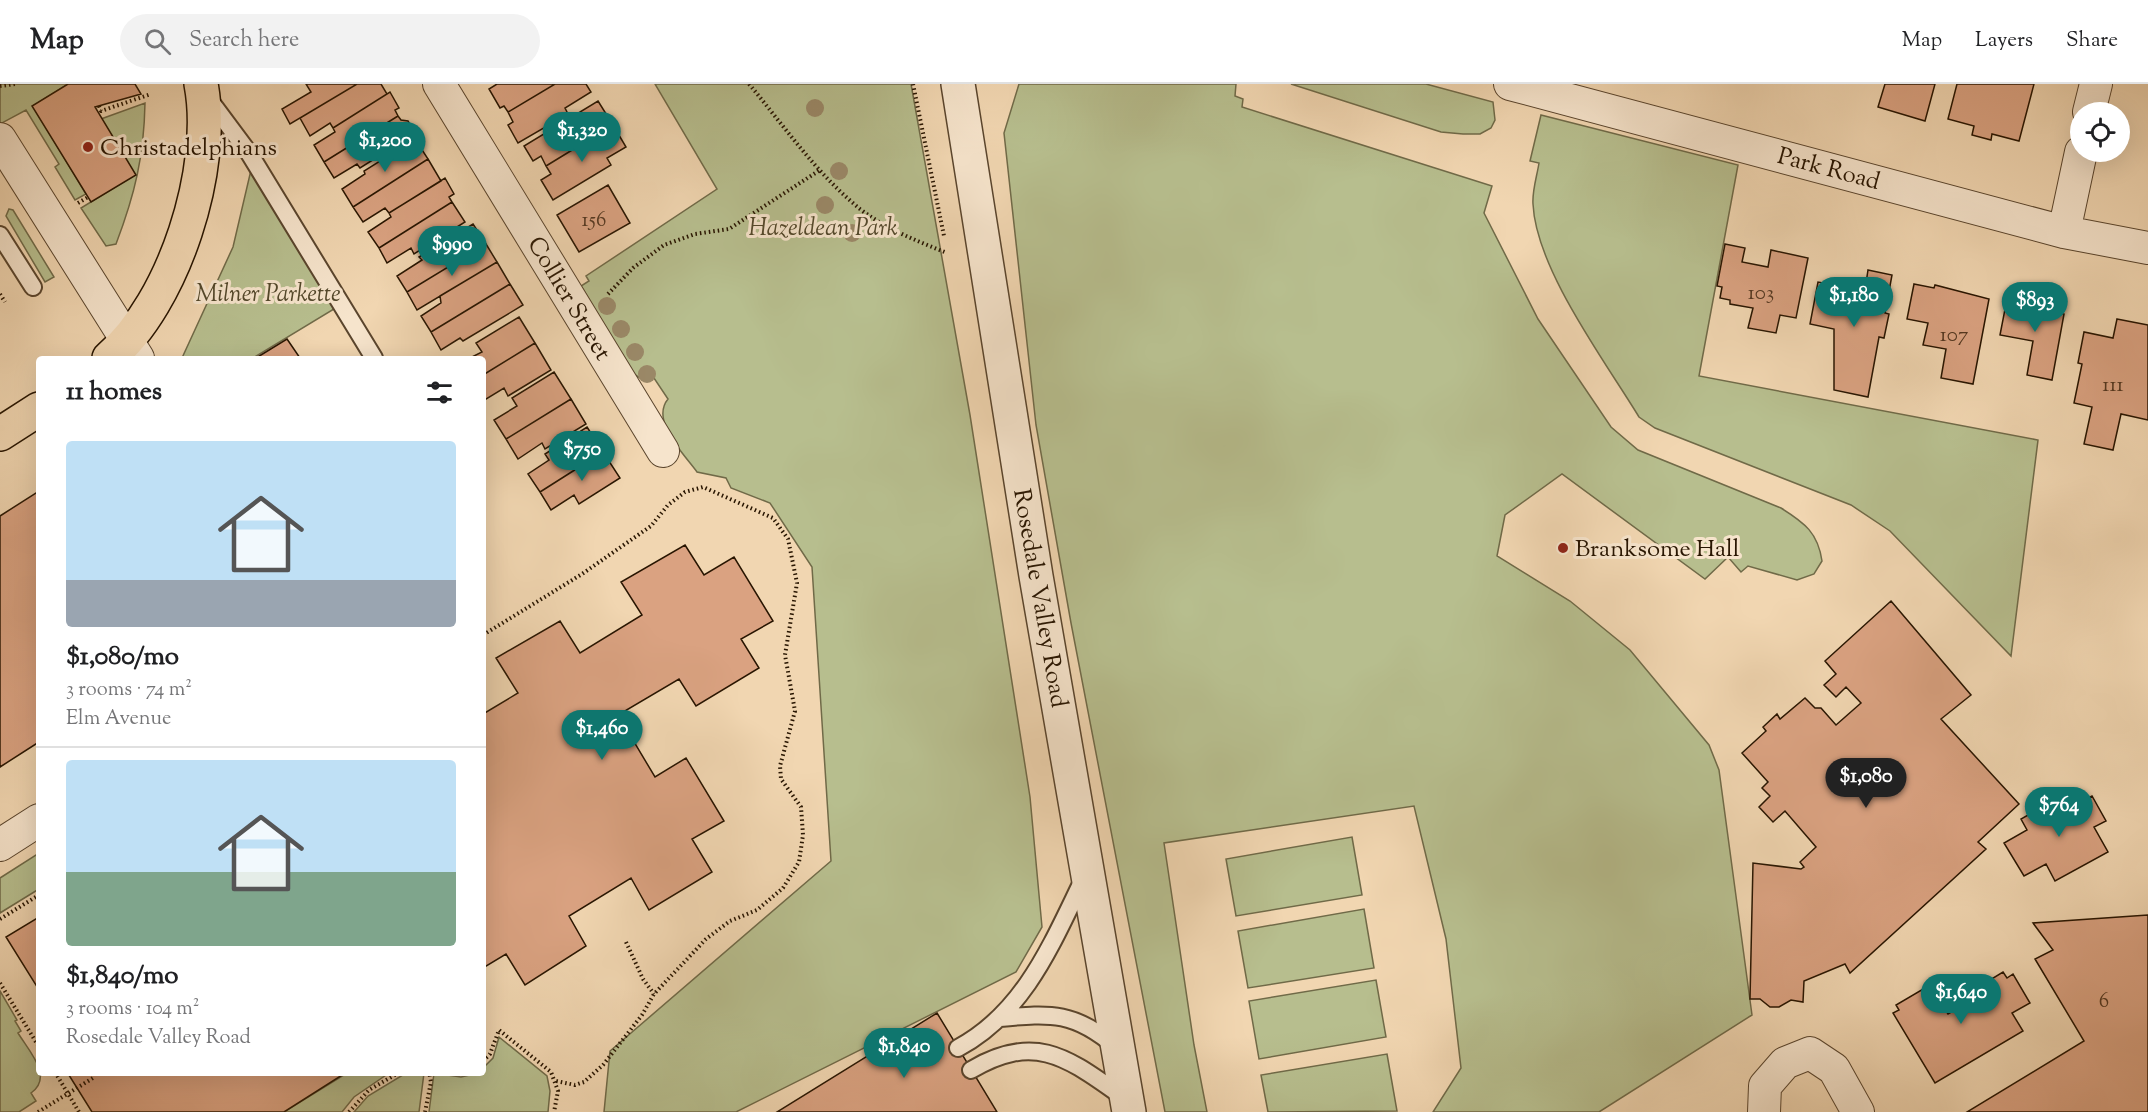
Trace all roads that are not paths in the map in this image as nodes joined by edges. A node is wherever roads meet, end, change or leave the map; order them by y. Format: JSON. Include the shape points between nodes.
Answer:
{"nodes":[{"id":1,"x":439,"y":84,"type":"edge"},
{"id":2,"x":958,"y":84,"type":"edge"},
{"id":3,"x":1510,"y":84,"type":"edge"},
{"id":4,"x":2096,"y":84,"type":"edge"},
{"id":5,"x":202,"y":87,"type":"edge"},
{"id":6,"x":2092,"y":102,"type":"edge"},
{"id":7,"x":4,"y":155,"type":"edge"},
{"id":8,"x":2078,"y":162,"type":"edge"},
{"id":9,"x":2064,"y":232,"type":"junction"},
{"id":10,"x":0,"y":235,"type":"edge"},
{"id":11,"x":2148,"y":248,"type":"edge"},
{"id":12,"x":33,"y":287,"type":"dead end"},
{"id":13,"x":125,"y":353,"type":"edge"},
{"id":14,"x":373,"y":356,"type":"edge"},
{"id":15,"x":36,"y":411,"type":"edge"},
{"id":16,"x":0,"y":434,"type":"edge"},
{"id":17,"x":663,"y":451,"type":"dead end"},
{"id":18,"x":36,"y":822,"type":"edge"},
{"id":19,"x":0,"y":845,"type":"edge"},
{"id":20,"x":1088,"y":869,"type":"junction"},
{"id":21,"x":1000,"y":1018,"type":"junction"},
{"id":22,"x":958,"y":1048,"type":"dead end"},
{"id":23,"x":1119,"y":1049,"type":"junction"},
{"id":24,"x":971,"y":1070,"type":"dead end"},
{"id":25,"x":1128,"y":1105,"type":"edge"},
{"id":26,"x":1764,"y":1112,"type":"edge"},
{"id":27,"x":1858,"y":1112,"type":"edge"}],
"edges":[{"from":1,"to":17,"type":"street","name":"Collier Street"},
{"from":2,"to":20,"type":"street","name":"Rosedale Valley Road","via":[[1036,576]]},
{"from":3,"to":9,"type":"street","name":"Park Road"},
{"from":4,"to":6,"type":"street"},
{"from":5,"to":13,"type":"main road","via":[[201,171],[194,206],[161,289]]},
{"from":5,"to":14,"type":"lane","via":[[249,153]]},
{"from":7,"to":13,"type":"street"},
{"from":8,"to":9,"type":"street"},
{"from":9,"to":11,"type":"street","name":"Park Road"},
{"from":10,"to":12,"type":"lane"},
{"from":15,"to":16,"type":"main road"},
{"from":18,"to":19,"type":"street"},
{"from":20,"to":21,"type":"lane","via":[[1041,964],[1018,1000]]},
{"from":20,"to":23,"type":"street","name":"Rosedale Valley Road"},
{"from":21,"to":22,"type":"lane"},
{"from":21,"to":23,"type":"lane","via":[[1037,1014],[1075,1019],[1095,1029]]},
{"from":23,"to":25,"type":"street","name":"Rosedale Valley Road"},
{"from":24,"to":25,"type":"lane","via":[[1012,1051],[1034,1050],[1071,1060]]},
{"from":26,"to":27,"type":"street","via":[[1765,1086],[1785,1063],[1810,1053],[1834,1069]]}]}
